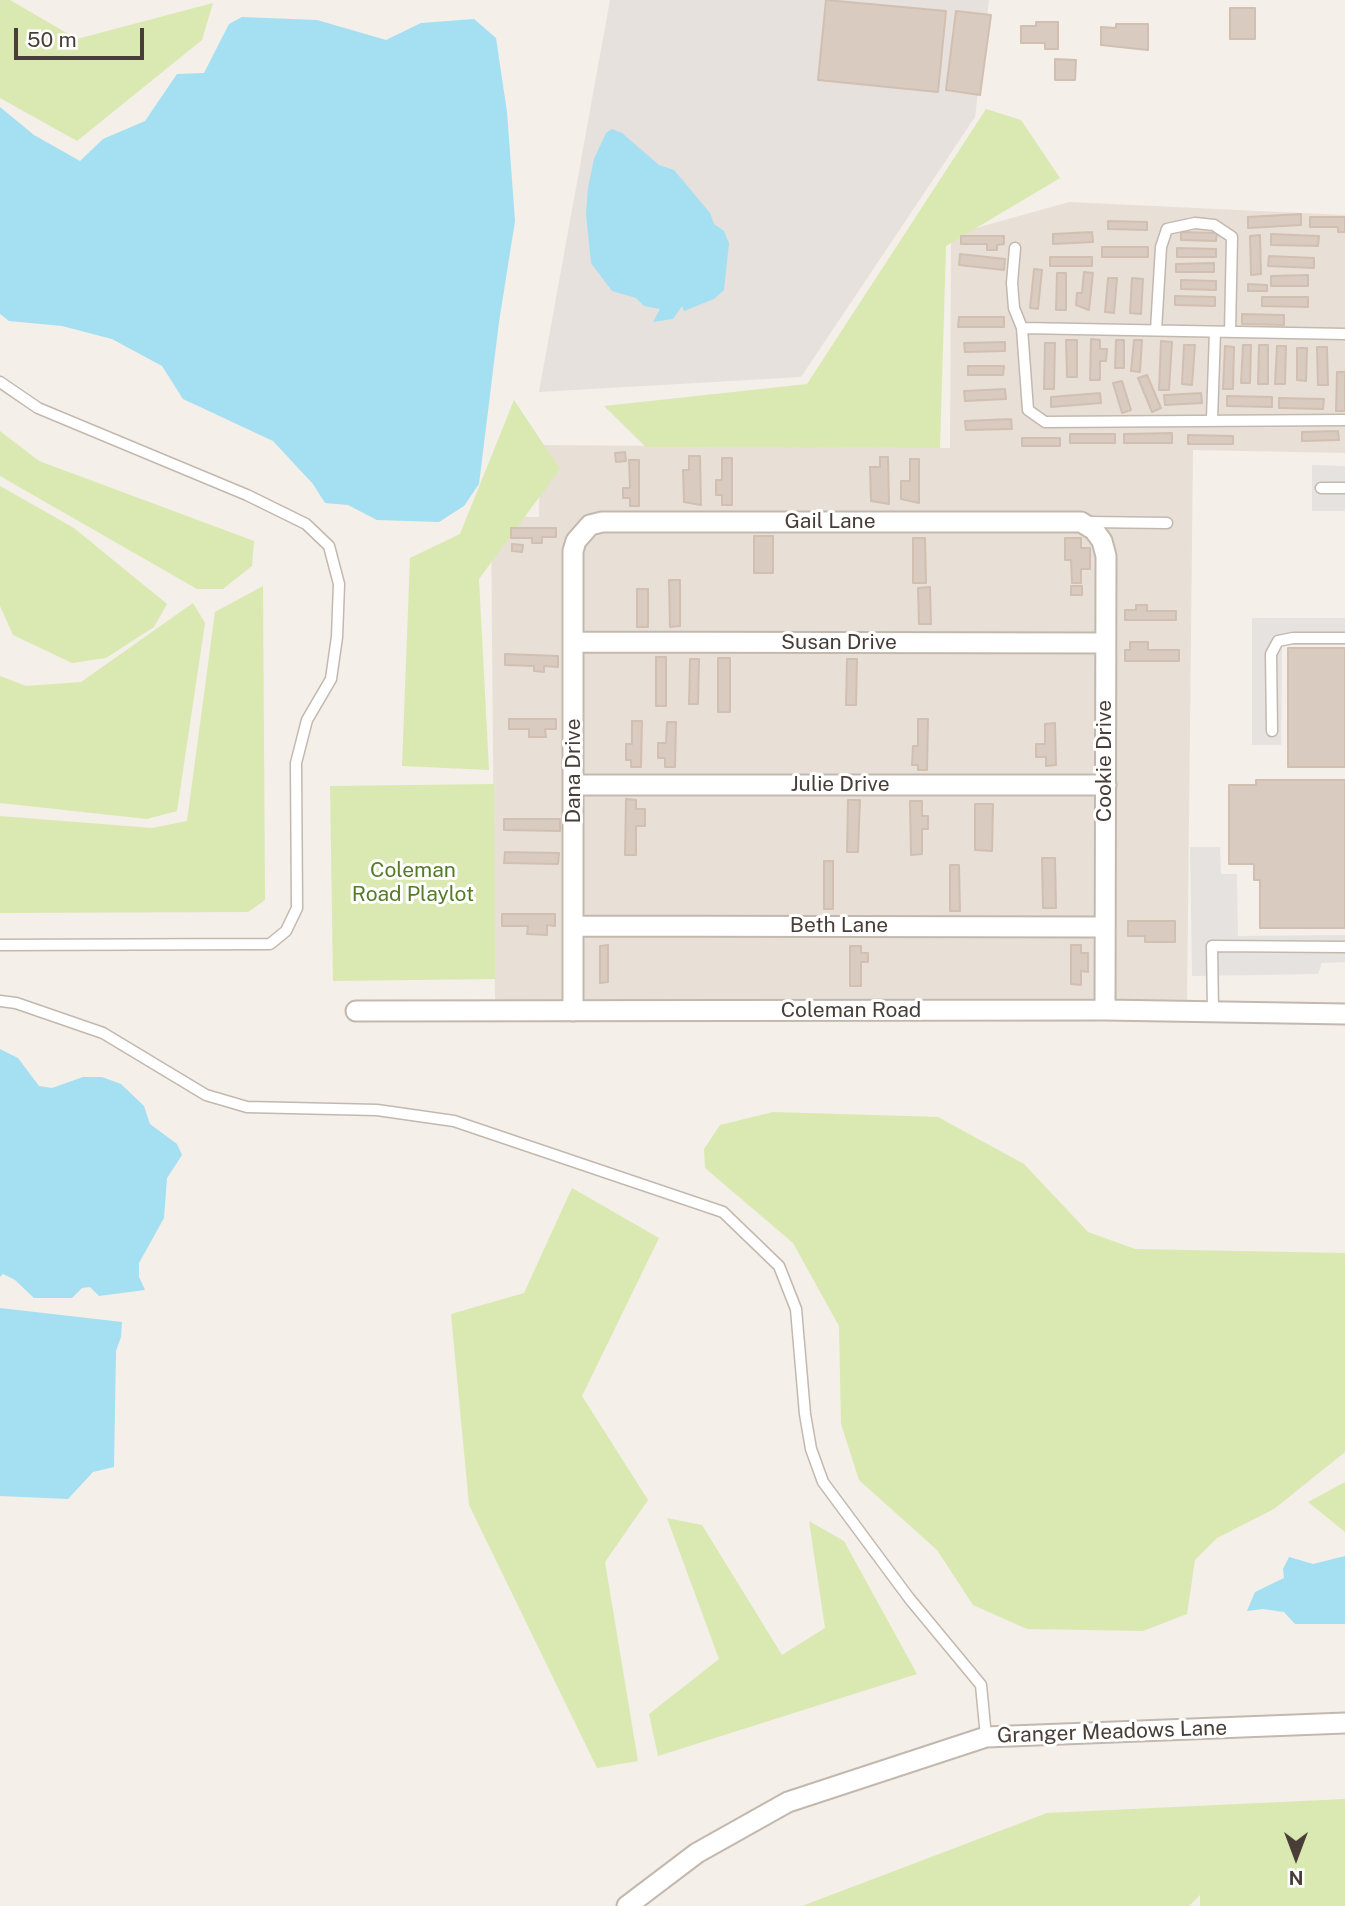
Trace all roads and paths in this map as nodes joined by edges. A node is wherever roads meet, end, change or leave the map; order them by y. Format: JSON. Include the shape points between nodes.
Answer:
{"nodes":[{"id":1,"x":1015,"y":248,"type":"dead end"},
{"id":2,"x":1022,"y":327,"type":"junction"},
{"id":3,"x":1156,"y":330,"type":"junction"},
{"id":4,"x":1214,"y":332,"type":"junction"},
{"id":5,"x":1230,"y":332,"type":"junction"},
{"id":6,"x":1345,"y":334,"type":"edge"},
{"id":7,"x":0,"y":382,"type":"edge"},
{"id":8,"x":1212,"y":419,"type":"junction"},
{"id":9,"x":1345,"y":420,"type":"edge"},
{"id":10,"x":1321,"y":488,"type":"dead end"},
{"id":11,"x":1345,"y":488,"type":"edge"},
{"id":12,"x":1081,"y":522,"type":"junction"},
{"id":13,"x":1167,"y":523,"type":"dead end"},
{"id":14,"x":582,"y":533,"type":"joint"},
{"id":15,"x":1345,"y":638,"type":"edge"},
{"id":16,"x":574,"y":642,"type":"junction"},
{"id":17,"x":1105,"y":643,"type":"junction"},
{"id":18,"x":1272,"y":732,"type":"dead end"},
{"id":19,"x":574,"y":785,"type":"junction"},
{"id":20,"x":1105,"y":785,"type":"junction"},
{"id":21,"x":574,"y":926,"type":"junction"},
{"id":22,"x":1105,"y":927,"type":"junction"},
{"id":23,"x":0,"y":945,"type":"edge"},
{"id":24,"x":1345,"y":947,"type":"edge"},
{"id":25,"x":0,"y":1001,"type":"edge"},
{"id":26,"x":1105,"y":1010,"type":"junction"},
{"id":27,"x":356,"y":1011,"type":"dead end"},
{"id":28,"x":573,"y":1011,"type":"junction"},
{"id":29,"x":1213,"y":1012,"type":"junction"},
{"id":30,"x":1345,"y":1014,"type":"edge"},
{"id":31,"x":1345,"y":1723,"type":"edge"},
{"id":32,"x":986,"y":1737,"type":"junction"},
{"id":33,"x":628,"y":1906,"type":"edge"}],
"edges":[{"from":1,"to":2,"type":"lane","via":[[1014,309]]},
{"from":2,"to":3,"type":"lane"},
{"from":2,"to":8,"type":"lane","via":[[1028,410],[1045,422]]},
{"from":3,"to":4,"type":"lane"},
{"from":3,"to":5,"type":"lane","via":[[1167,229],[1195,223],[1214,225],[1232,237]]},
{"from":4,"to":5,"type":"lane"},
{"from":4,"to":8,"type":"lane"},
{"from":5,"to":6,"type":"lane"},
{"from":7,"to":23,"type":"lane","via":[[38,408],[306,524],[330,546],[339,584],[331,679],[307,720],[296,763],[297,908],[286,931],[270,944]]},
{"from":8,"to":9,"type":"lane"},
{"from":10,"to":11,"type":"lane"},
{"from":12,"to":13,"type":"lane"},
{"from":12,"to":14,"type":"street","name":"Gail Lane","via":[[602,522]]},
{"from":12,"to":17,"type":"street","name":"Cookie Drive","via":[[1094,530],[1106,556]]},
{"from":14,"to":16,"type":"street","name":"Dana Drive","via":[[573,551]]},
{"from":15,"to":18,"type":"lane","via":[[1278,641],[1271,654]]},
{"from":16,"to":17,"type":"street","name":"Susan Drive"},
{"from":16,"to":19,"type":"street","name":"Dana Drive"},
{"from":17,"to":20,"type":"street","name":"Cookie Drive"},
{"from":19,"to":20,"type":"street","name":"Julie Drive"},
{"from":19,"to":21,"type":"street","name":"Dana Drive"},
{"from":20,"to":22,"type":"street","name":"Cookie Drive"},
{"from":21,"to":22,"type":"street","name":"Beth Lane"},
{"from":21,"to":28,"type":"street","name":"Dana Drive"},
{"from":22,"to":26,"type":"street","name":"Cookie Drive"},
{"from":24,"to":29,"type":"lane","via":[[1212,946]]},
{"from":25,"to":32,"type":"lane","via":[[103,1033],[217,1098],[247,1107],[377,1110],[454,1121],[723,1212],[779,1266],[796,1309],[805,1414],[823,1482],[981,1685]]},
{"from":26,"to":28,"type":"street","name":"Coleman Road"},
{"from":26,"to":29,"type":"street","name":"Coleman Road"},
{"from":27,"to":28,"type":"street","name":"Coleman Road"},
{"from":29,"to":30,"type":"street","name":"Coleman Road"},
{"from":31,"to":32,"type":"street","name":"Granger Meadows Lane"},
{"from":32,"to":33,"type":"street","name":"Granger Meadows Lane","via":[[788,1802],[697,1853]]}]}
